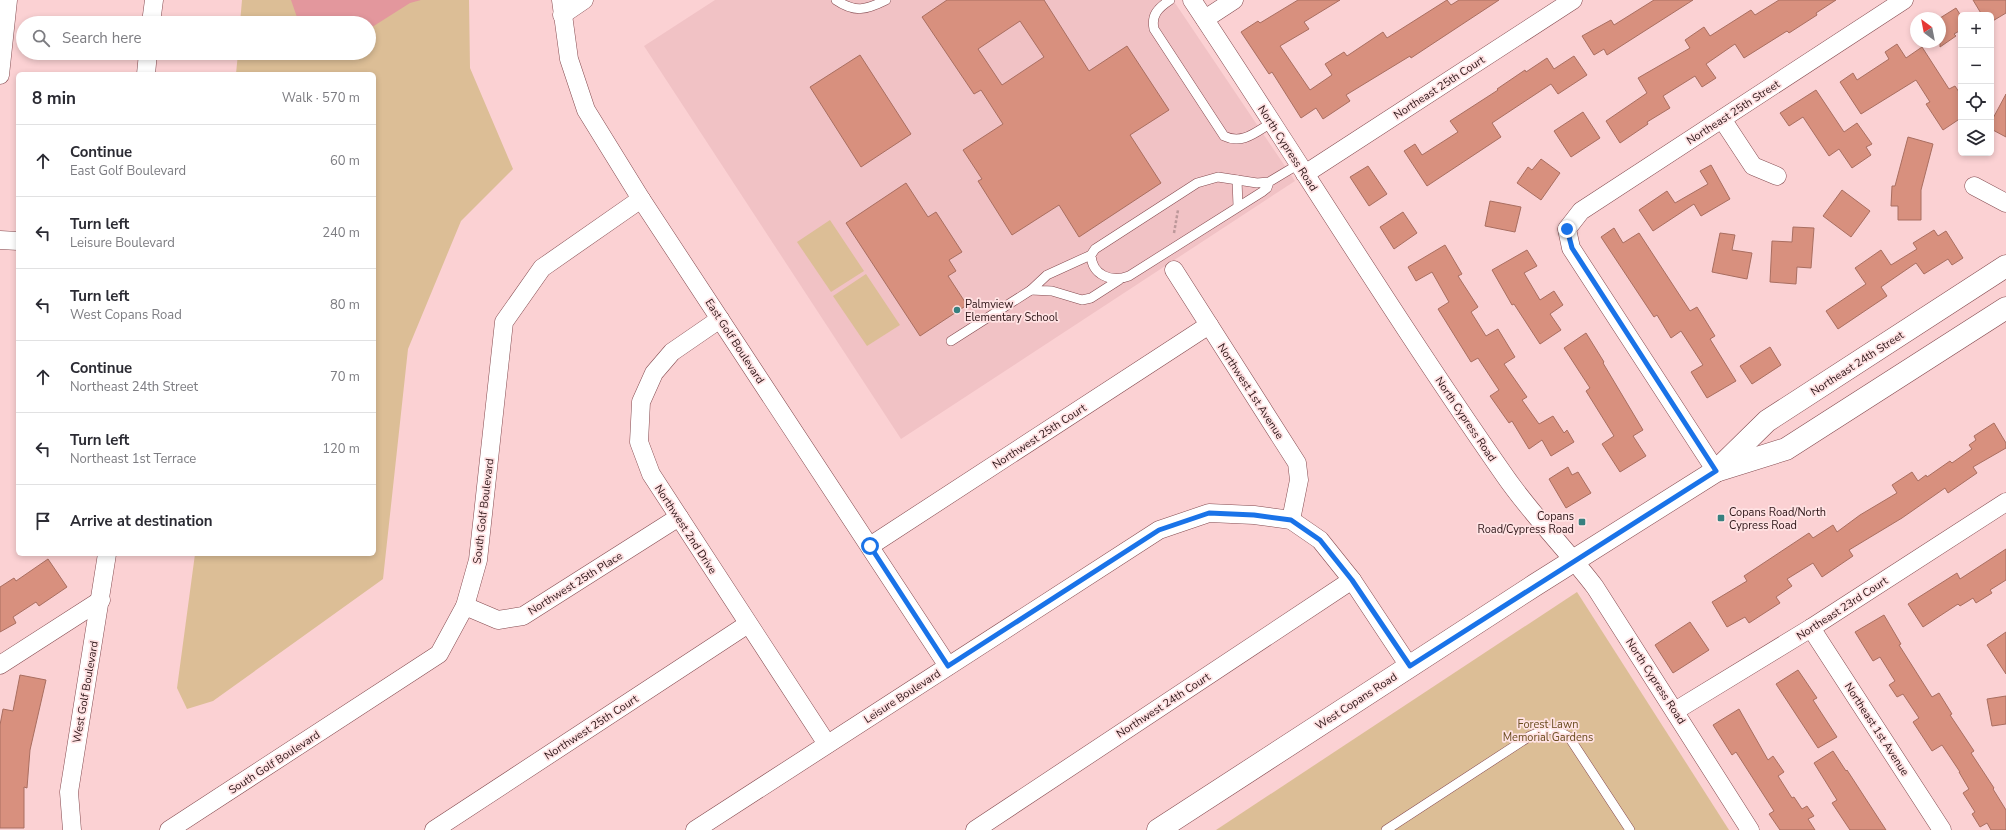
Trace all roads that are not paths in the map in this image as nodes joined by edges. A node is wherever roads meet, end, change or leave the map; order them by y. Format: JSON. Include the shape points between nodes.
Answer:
{"nodes":[{"id":1,"x":8,"y":0,"type":"edge"},
{"id":2,"x":154,"y":0,"type":"edge"},
{"id":3,"x":584,"y":0,"type":"edge"},
{"id":4,"x":836,"y":0,"type":"edge"},
{"id":5,"x":886,"y":0,"type":"edge"},
{"id":6,"x":1170,"y":0,"type":"edge"},
{"id":7,"x":1192,"y":0,"type":"edge"},
{"id":8,"x":1234,"y":0,"type":"edge"},
{"id":9,"x":1573,"y":0,"type":"edge"},
{"id":10,"x":1904,"y":0,"type":"edge"},
{"id":11,"x":561,"y":7,"type":"edge"},
{"id":12,"x":152,"y":16,"type":"edge"},
{"id":13,"x":1205,"y":19,"type":"junction"},
{"id":14,"x":147,"y":60,"type":"edge"},
{"id":15,"x":146,"y":72,"type":"edge"},
{"id":16,"x":0,"y":76,"type":"edge"},
{"id":17,"x":1722,"y":119,"type":"junction"},
{"id":18,"x":1271,"y":122,"type":"junction"},
{"id":19,"x":1302,"y":169,"type":"junction"},
{"id":20,"x":1777,"y":176,"type":"dead end"},
{"id":21,"x":1236,"y":180,"type":"junction"},
{"id":22,"x":1269,"y":182,"type":"junction"},
{"id":23,"x":1974,"y":186,"type":"dead end"},
{"id":24,"x":641,"y":199,"type":"junction"},
{"id":25,"x":2006,"y":203,"type":"edge"},
{"id":26,"x":1238,"y":206,"type":"junction"},
{"id":27,"x":0,"y":240,"type":"edge"},
{"id":28,"x":16,"y":241,"type":"edge"},
{"id":29,"x":1091,"y":255,"type":"junction"},
{"id":30,"x":2006,"y":266,"type":"edge"},
{"id":31,"x":1174,"y":270,"type":"dead end"},
{"id":32,"x":1119,"y":280,"type":"junction"},
{"id":33,"x":1031,"y":290,"type":"junction"},
{"id":34,"x":2006,"y":308,"type":"edge"},
{"id":35,"x":720,"y":319,"type":"junction"},
{"id":36,"x":1209,"y":325,"type":"junction"},
{"id":37,"x":951,"y":340,"type":"dead end"},
{"id":38,"x":1716,"y":471,"type":"junction"},
{"id":39,"x":2006,"y":502,"type":"edge"},
{"id":40,"x":679,"y":517,"type":"junction"},
{"id":41,"x":1291,"y":520,"type":"junction"},
{"id":42,"x":870,"y":546,"type":"junction"},
{"id":43,"x":107,"y":556,"type":"edge"},
{"id":44,"x":1574,"y":560,"type":"junction"},
{"id":45,"x":1352,"y":580,"type":"junction"},
{"id":46,"x":100,"y":600,"type":"junction"},
{"id":47,"x":464,"y":606,"type":"junction"},
{"id":48,"x":748,"y":624,"type":"junction"},
{"id":49,"x":1812,"y":628,"type":"junction"},
{"id":50,"x":0,"y":665,"type":"edge"},
{"id":51,"x":948,"y":666,"type":"junction"},
{"id":52,"x":1410,"y":666,"type":"junction"},
{"id":53,"x":1675,"y":711,"type":"junction"},
{"id":54,"x":827,"y":744,"type":"junction"},
{"id":55,"x":1399,"y":822,"type":"junction"},
{"id":56,"x":72,"y":830,"type":"edge"},
{"id":57,"x":169,"y":830,"type":"edge"},
{"id":58,"x":434,"y":830,"type":"edge"},
{"id":59,"x":696,"y":830,"type":"edge"},
{"id":60,"x":975,"y":830,"type":"edge"},
{"id":61,"x":1159,"y":830,"type":"edge"},
{"id":62,"x":1386,"y":830,"type":"edge"},
{"id":63,"x":1404,"y":830,"type":"edge"},
{"id":64,"x":1630,"y":830,"type":"edge"},
{"id":65,"x":1750,"y":830,"type":"edge"},
{"id":66,"x":1942,"y":830,"type":"edge"}],
"edges":[{"from":1,"to":16,"type":"street"},
{"from":2,"to":12,"type":"street"},
{"from":3,"to":11,"type":"street"},
{"from":4,"to":5,"type":"lane","via":[[848,8],[860,9]]},
{"from":6,"to":18,"type":"lane","via":[[1156,11],[1152,20],[1154,29],[1224,136],[1231,140],[1239,140]]},
{"from":7,"to":13,"type":"street","name":"North Cypress Road"},
{"from":8,"to":13,"type":"street"},
{"from":9,"to":19,"type":"street","name":"Northeast 25th Court"},
{"from":10,"to":17,"type":"street","name":"Northeast 25th Street"},
{"from":11,"to":24,"type":"street","name":"East Golf Boulevard","via":[[569,59],[586,110]]},
{"from":13,"to":18,"type":"street","name":"North Cypress Road"},
{"from":14,"to":15,"type":"street"},
{"from":17,"to":20,"type":"street","via":[[1753,166]]},
{"from":17,"to":38,"type":"street","name":"Northeast 25th Street","via":[[1581,211],[1567,229],[1572,248]]},
{"from":18,"to":19,"type":"street","name":"North Cypress Road"},
{"from":19,"to":22,"type":"lane"},
{"from":19,"to":44,"type":"street","name":"North Cypress Road","via":[[1419,350],[1506,477],[1549,533]]},
{"from":21,"to":22,"type":"lane"},
{"from":21,"to":26,"type":"lane"},
{"from":21,"to":29,"type":"lane","via":[[1218,177],[1197,183],[1101,245]]},
{"from":22,"to":26,"type":"lane","via":[[1262,192]]},
{"from":23,"to":25,"type":"street"},
{"from":24,"to":35,"type":"street","name":"East Golf Boulevard"},
{"from":24,"to":47,"type":"street","name":"South Golf Boulevard","via":[[542,268],[504,322],[478,560]]},
{"from":26,"to":32,"type":"lane"},
{"from":27,"to":28,"type":"street"},
{"from":29,"to":32,"type":"lane","via":[[1091,262],[1098,271],[1104,276]]},
{"from":29,"to":33,"type":"lane","via":[[1047,275]]},
{"from":30,"to":38,"type":"main road","name":"Northeast 24th Street","via":[[1767,421]]},
{"from":31,"to":36,"type":"street","name":"Northwest 1st Avenue"},
{"from":32,"to":33,"type":"lane","via":[[1091,298],[1082,300],[1052,292]]},
{"from":33,"to":37,"type":"lane"},
{"from":34,"to":38,"type":"main road","name":"Northeast 24th Street","via":[[1786,449]]},
{"from":35,"to":40,"type":"street","name":"Northwest 2nd Drive","via":[[672,352],[654,373],[641,402],[639,442],[651,474]]},
{"from":35,"to":42,"type":"street","name":"East Golf Boulevard"},
{"from":36,"to":41,"type":"street","name":"Northwest 1st Avenue","via":[[1297,463],[1299,480]]},
{"from":36,"to":42,"type":"street","name":"Northwest 25th Court"},
{"from":38,"to":44,"type":"main road","name":"Northeast 24th Street"},
{"from":39,"to":49,"type":"street","name":"Northeast 23rd Court"},
{"from":40,"to":47,"type":"street","name":"Northwest 25th Place","via":[[523,616],[498,620]]},
{"from":40,"to":48,"type":"street","name":"Northwest 2nd Drive"},
{"from":41,"to":45,"type":"street","name":"Leisure Boulevard","via":[[1320,540]]},
{"from":41,"to":51,"type":"street","name":"Leisure Boulevard","via":[[1209,513],[1159,530]]},
{"from":42,"to":51,"type":"street","name":"East Golf Boulevard"},
{"from":43,"to":46,"type":"street","name":"West Golf Boulevard"},
{"from":44,"to":52,"type":"main road","name":"West Copans Road"},
{"from":44,"to":53,"type":"street","name":"North Cypress Road","via":[[1595,587]]},
{"from":45,"to":52,"type":"street","name":"Leisure Boulevard"},
{"from":45,"to":60,"type":"street","name":"Northwest 24th Court"},
{"from":46,"to":50,"type":"street"},
{"from":46,"to":56,"type":"street","name":"West Golf Boulevard","via":[[69,792]]},
{"from":47,"to":57,"type":"street","name":"South Golf Boulevard","via":[[439,654]]},
{"from":48,"to":54,"type":"street","name":"Northwest 2nd Drive"},
{"from":48,"to":58,"type":"street","name":"Northwest 25th Court"},
{"from":49,"to":53,"type":"street","name":"Northeast 23rd Court"},
{"from":49,"to":66,"type":"street","name":"Northeast 1st Avenue"},
{"from":51,"to":54,"type":"street","name":"Leisure Boulevard"},
{"from":52,"to":61,"type":"main road","name":"West Copans Road"},
{"from":53,"to":65,"type":"street","name":"North Cypress Road"},
{"from":54,"to":59,"type":"street","name":"Leisure Boulevard"},
{"from":55,"to":62,"type":"lane"},
{"from":55,"to":63,"type":"lane"},
{"from":55,"to":64,"type":"lane","via":[[1530,736],[1544,730],[1556,729],[1569,737]]}]}
